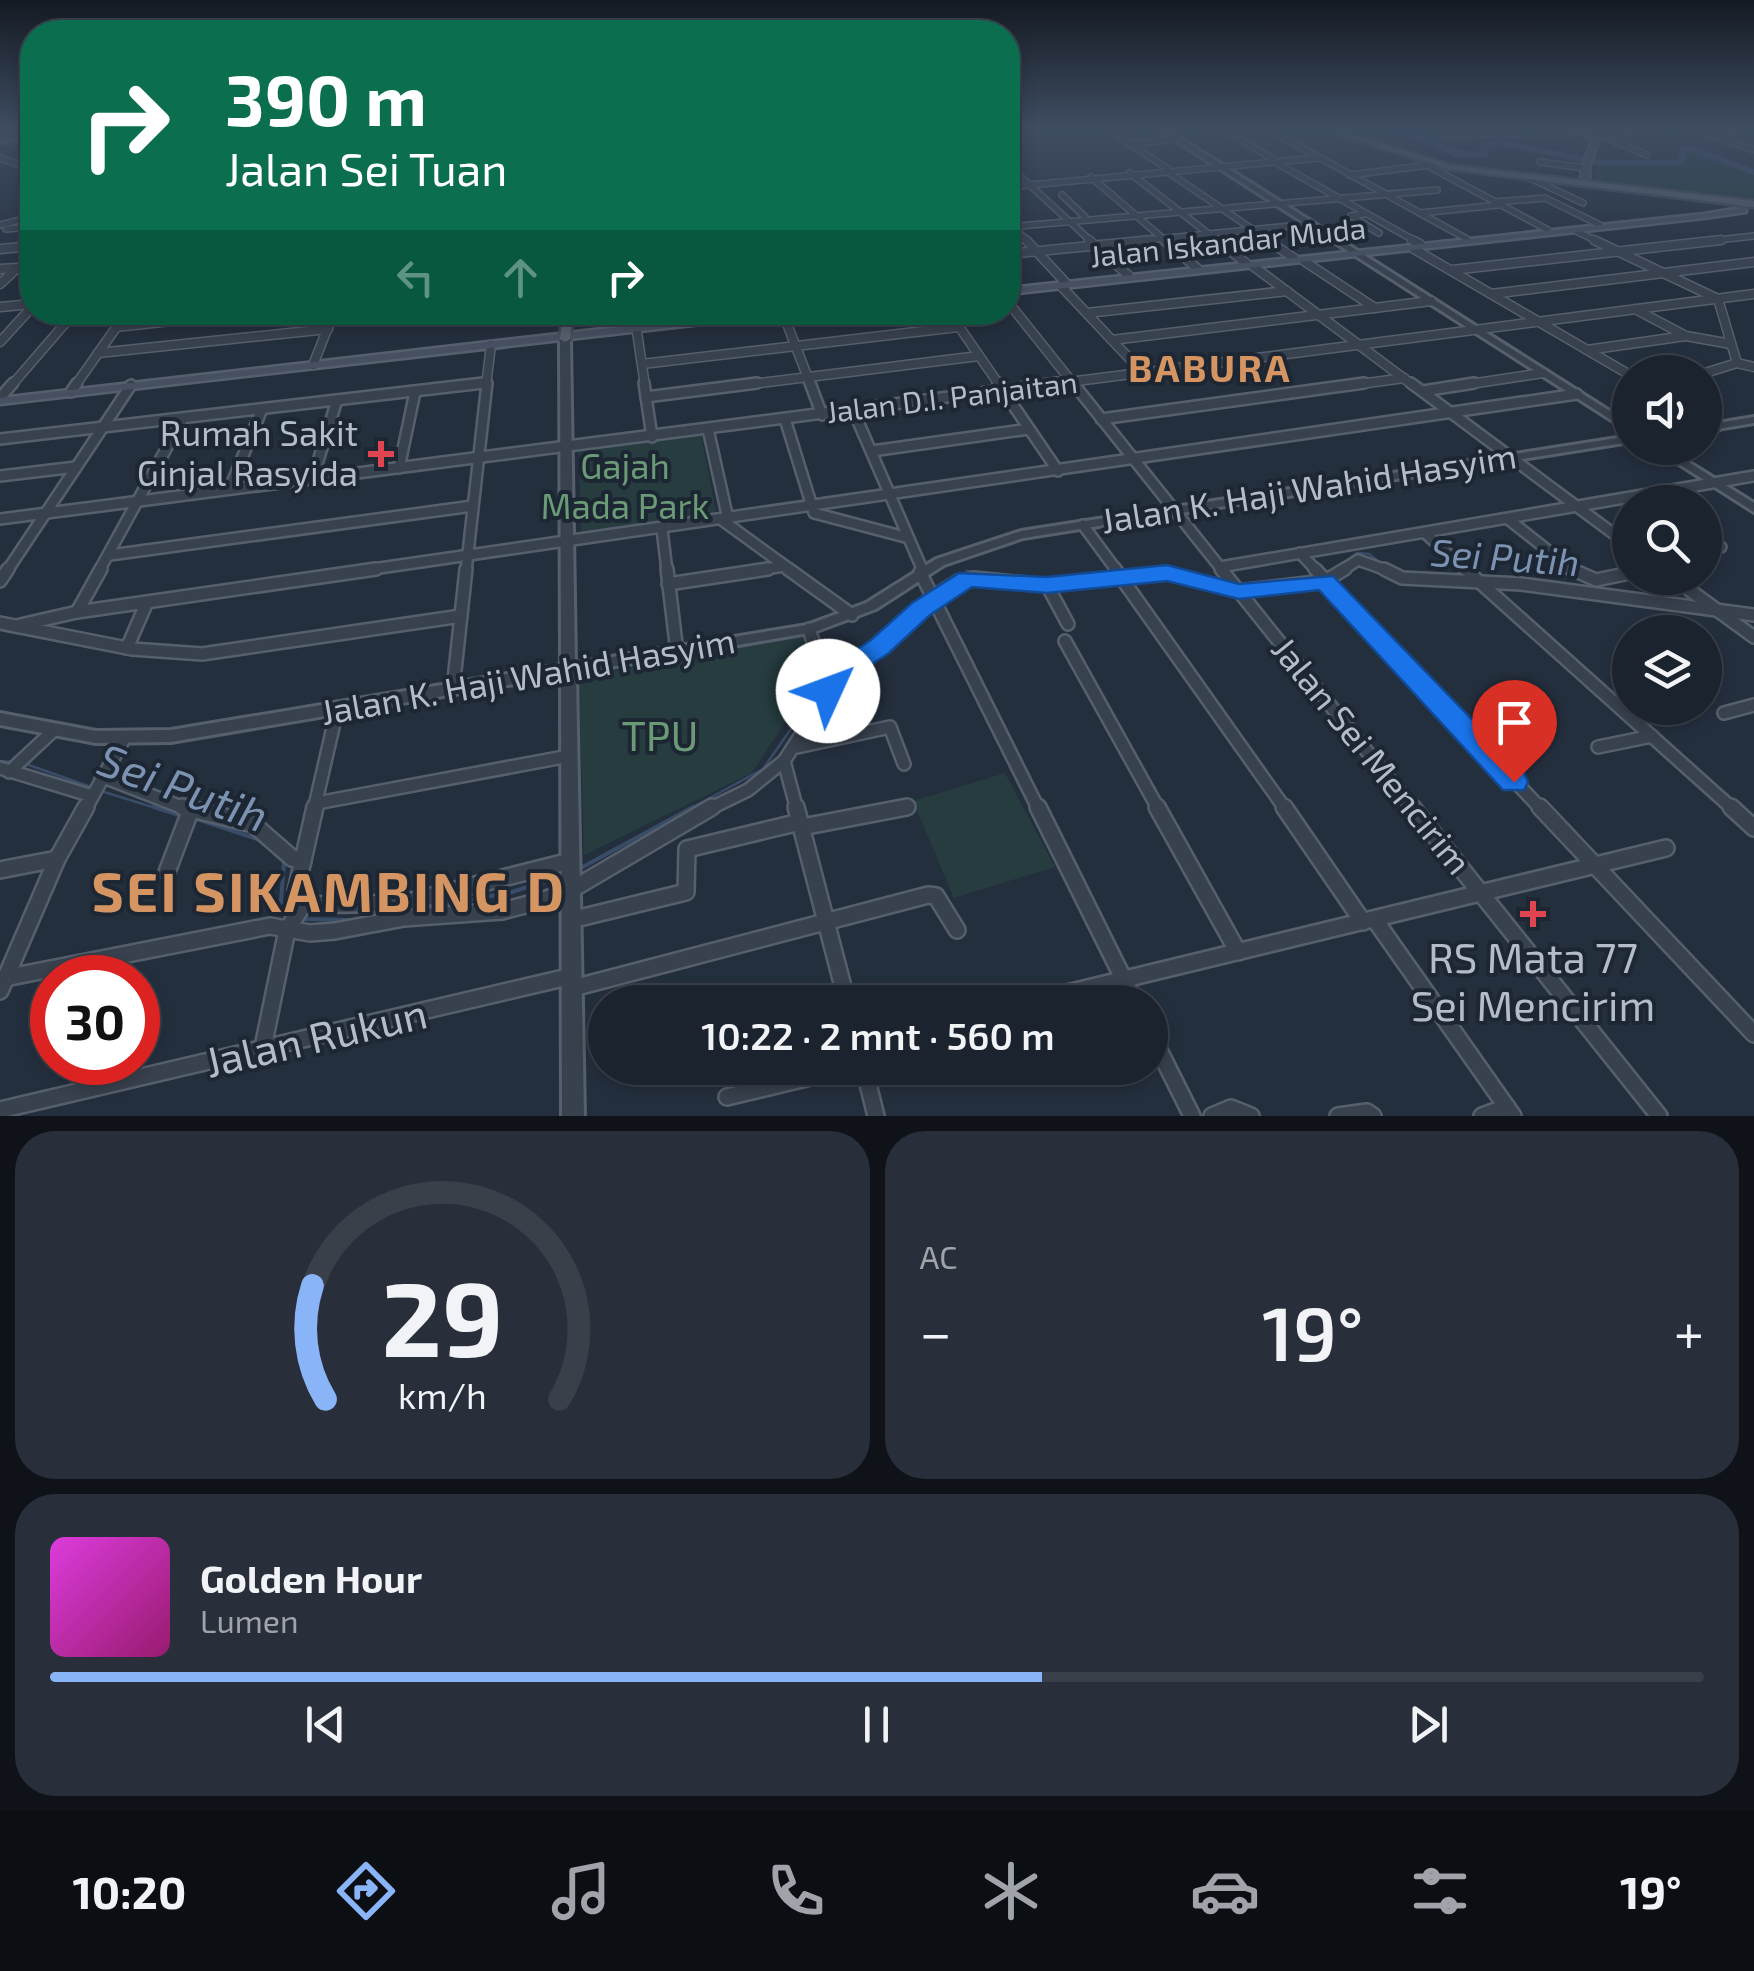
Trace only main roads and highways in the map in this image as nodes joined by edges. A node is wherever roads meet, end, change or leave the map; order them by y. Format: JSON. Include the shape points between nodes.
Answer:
{"nodes":[{"id":1,"x":1555,"y":181,"type":"edge"},
{"id":2,"x":1566,"y":181,"type":"edge"},
{"id":3,"x":1586,"y":183,"type":"joint"},
{"id":4,"x":1745,"y":205,"type":"edge"},
{"id":5,"x":1621,"y":224,"type":"junction"},
{"id":6,"x":1470,"y":241,"type":"junction"},
{"id":7,"x":1250,"y":264,"type":"junction"},
{"id":8,"x":1130,"y":278,"type":"junction"},
{"id":9,"x":1020,"y":288,"type":"edge"},
{"id":10,"x":566,"y":325,"type":"edge"},
{"id":11,"x":674,"y":325,"type":"edge"},
{"id":12,"x":686,"y":325,"type":"edge"},
{"id":13,"x":565,"y":338,"type":"junction"},
{"id":14,"x":3,"y":398,"type":"edge"}],
"edges":[{"from":1,"to":4,"type":"main road"},
{"from":2,"to":3,"type":"main road"},
{"from":3,"to":4,"type":"main road"},
{"from":4,"to":5,"type":"main road","name":"Jalan Iskandar Muda"},
{"from":5,"to":6,"type":"main road","name":"Jalan Iskandar Muda"},
{"from":5,"to":6,"type":"main road","name":"Jalan Iskandar Muda"},
{"from":6,"to":7,"type":"main road","name":"Jalan Iskandar Muda"},
{"from":7,"to":8,"type":"main road","name":"Jalan Iskandar Muda"},
{"from":7,"to":8,"type":"main road","name":"Jalan Iskandar Muda"},
{"from":8,"to":9,"type":"main road","name":"Jalan Iskandar Muda"},
{"from":10,"to":13,"type":"main road"},
{"from":11,"to":13,"type":"main road"},
{"from":12,"to":13,"type":"main road"},
{"from":13,"to":14,"type":"main road"}]}
